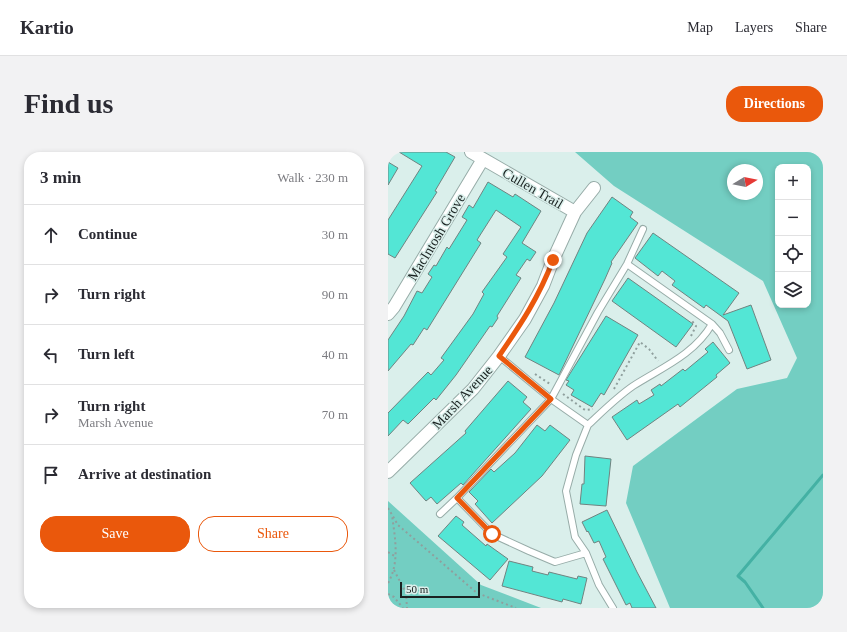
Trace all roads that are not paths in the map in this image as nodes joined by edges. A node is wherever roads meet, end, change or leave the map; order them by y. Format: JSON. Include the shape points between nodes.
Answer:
{"nodes":[{"id":1,"x":471,"y":152,"type":"edge"},
{"id":2,"x":483,"y":159,"type":"junction"},
{"id":3,"x":594,"y":188,"type":"dead end"},
{"id":4,"x":575,"y":212,"type":"junction"},
{"id":5,"x":643,"y":229,"type":"dead end"},
{"id":6,"x":627,"y":264,"type":"junction"},
{"id":7,"x":388,"y":314,"type":"edge"},
{"id":8,"x":712,"y":324,"type":"junction"},
{"id":9,"x":730,"y":350,"type":"dead end"},
{"id":10,"x":499,"y":356,"type":"junction"},
{"id":11,"x":551,"y":399,"type":"junction"},
{"id":12,"x":588,"y":425,"type":"junction"},
{"id":13,"x":388,"y":472,"type":"edge"},
{"id":14,"x":457,"y":498,"type":"junction"},
{"id":15,"x":440,"y":514,"type":"dead end"},
{"id":16,"x":586,"y":553,"type":"junction"},
{"id":17,"x":613,"y":608,"type":"edge"}],
"edges":[{"from":1,"to":2,"type":"street","name":"Cullen Trail"},
{"from":2,"to":4,"type":"street","name":"Cullen Trail"},
{"from":2,"to":7,"type":"street","name":"MacIntosh Grove"},
{"from":3,"to":4,"type":"street","name":"Marsh Avenue"},
{"from":4,"to":10,"type":"street","name":"Marsh Avenue","via":[[543,286]]},
{"from":5,"to":6,"type":"lane"},
{"from":6,"to":8,"type":"lane"},
{"from":6,"to":11,"type":"lane"},
{"from":8,"to":9,"type":"lane"},
{"from":8,"to":12,"type":"lane","via":[[705,337],[674,363],[632,387]]},
{"from":10,"to":11,"type":"lane"},
{"from":10,"to":13,"type":"street","name":"Marsh Avenue","via":[[473,389]]},
{"from":11,"to":12,"type":"lane"},
{"from":11,"to":14,"type":"lane"},
{"from":12,"to":16,"type":"lane","via":[[576,454],[566,492],[574,538]]},
{"from":14,"to":15,"type":"lane"},
{"from":14,"to":16,"type":"lane","via":[[492,534],[529,551],[555,562]]},
{"from":16,"to":17,"type":"lane","via":[[598,585]]}]}
